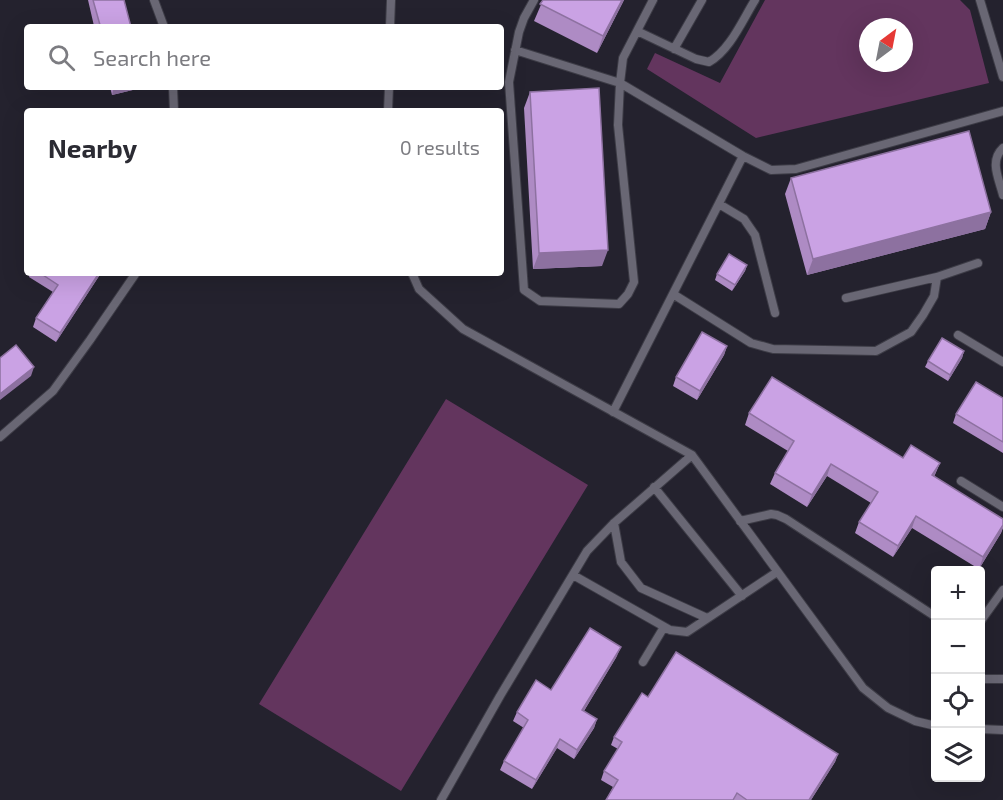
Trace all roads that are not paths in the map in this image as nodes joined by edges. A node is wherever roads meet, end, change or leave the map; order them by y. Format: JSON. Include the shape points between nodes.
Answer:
{"nodes":[{"id":1,"x":154,"y":0,"type":"edge"},
{"id":2,"x":391,"y":0,"type":"edge"},
{"id":3,"x":534,"y":0,"type":"edge"},
{"id":4,"x":653,"y":0,"type":"edge"},
{"id":5,"x":702,"y":0,"type":"edge"},
{"id":6,"x":755,"y":0,"type":"edge"},
{"id":7,"x":980,"y":0,"type":"edge"},
{"id":8,"x":163,"y":24,"type":"edge"},
{"id":9,"x":390,"y":24,"type":"edge"},
{"id":10,"x":637,"y":32,"type":"junction"},
{"id":11,"x":674,"y":49,"type":"junction"},
{"id":12,"x":515,"y":50,"type":"junction"},
{"id":13,"x":1003,"y":76,"type":"edge"},
{"id":14,"x":620,"y":83,"type":"junction"},
{"id":15,"x":173,"y":90,"type":"edge"},
{"id":16,"x":389,"y":90,"type":"edge"},
{"id":17,"x":174,"y":108,"type":"edge"},
{"id":18,"x":388,"y":108,"type":"edge"},
{"id":19,"x":1003,"y":111,"type":"edge"},
{"id":20,"x":1003,"y":148,"type":"edge"},
{"id":21,"x":743,"y":156,"type":"junction"},
{"id":22,"x":1003,"y":195,"type":"edge"},
{"id":23,"x":719,"y":204,"type":"junction"},
{"id":24,"x":978,"y":263,"type":"dead end"},
{"id":25,"x":133,"y":276,"type":"edge"},
{"id":26,"x":413,"y":276,"type":"edge"},
{"id":27,"x":937,"y":277,"type":"junction"},
{"id":28,"x":673,"y":294,"type":"junction"},
{"id":29,"x":846,"y":298,"type":"dead end"},
{"id":30,"x":775,"y":313,"type":"dead end"},
{"id":31,"x":958,"y":335,"type":"dead end"},
{"id":32,"x":1003,"y":362,"type":"edge"},
{"id":33,"x":613,"y":412,"type":"junction"},
{"id":34,"x":0,"y":436,"type":"edge"},
{"id":35,"x":692,"y":455,"type":"junction"},
{"id":36,"x":961,"y":481,"type":"dead end"},
{"id":37,"x":654,"y":487,"type":"junction"},
{"id":38,"x":1003,"y":507,"type":"edge"},
{"id":39,"x":740,"y":521,"type":"junction"},
{"id":40,"x":614,"y":523,"type":"junction"},
{"id":41,"x":777,"y":572,"type":"junction"},
{"id":42,"x":573,"y":575,"type":"junction"},
{"id":43,"x":1003,"y":590,"type":"edge"},
{"id":44,"x":742,"y":596,"type":"junction"},
{"id":45,"x":931,"y":614,"type":"edge"},
{"id":46,"x":707,"y":618,"type":"junction"},
{"id":47,"x":982,"y":620,"type":"edge"},
{"id":48,"x":664,"y":627,"type":"junction"},
{"id":49,"x":643,"y":662,"type":"dead end"},
{"id":50,"x":985,"y":679,"type":"edge"},
{"id":51,"x":1003,"y":679,"type":"edge"},
{"id":52,"x":931,"y":725,"type":"edge"},
{"id":53,"x":985,"y":729,"type":"edge"},
{"id":54,"x":1003,"y":730,"type":"edge"},
{"id":55,"x":441,"y":800,"type":"edge"}],
"edges":[{"from":1,"to":8,"type":"lane"},
{"from":2,"to":9,"type":"lane"},
{"from":3,"to":12,"type":"lane"},
{"from":4,"to":10,"type":"lane"},
{"from":5,"to":11,"type":"lane"},
{"from":6,"to":11,"type":"lane","via":[[719,56],[709,62]]},
{"from":7,"to":13,"type":"lane"},
{"from":10,"to":11,"type":"lane"},
{"from":10,"to":14,"type":"lane","via":[[623,58]]},
{"from":12,"to":14,"type":"lane"},
{"from":12,"to":14,"type":"lane","via":[[509,82],[524,290],[540,301],[619,304],[634,282],[618,125]]},
{"from":14,"to":21,"type":"lane"},
{"from":15,"to":17,"type":"lane"},
{"from":16,"to":18,"type":"lane"},
{"from":19,"to":21,"type":"lane","via":[[796,169],[771,170]]},
{"from":20,"to":22,"type":"lane","via":[[995,165]]},
{"from":21,"to":23,"type":"lane"},
{"from":23,"to":28,"type":"lane"},
{"from":23,"to":30,"type":"lane","via":[[744,219],[755,235]]},
{"from":24,"to":27,"type":"lane"},
{"from":25,"to":34,"type":"lane","via":[[53,391]]},
{"from":26,"to":33,"type":"lane","via":[[419,289],[463,329]]},
{"from":27,"to":28,"type":"lane","via":[[934,296],[910,332],[876,351],[773,349],[751,343]]},
{"from":27,"to":29,"type":"lane"},
{"from":28,"to":33,"type":"lane"},
{"from":31,"to":32,"type":"lane"},
{"from":33,"to":35,"type":"lane"},
{"from":35,"to":37,"type":"lane"},
{"from":35,"to":39,"type":"lane"},
{"from":36,"to":38,"type":"lane"},
{"from":37,"to":40,"type":"lane"},
{"from":37,"to":44,"type":"lane"},
{"from":39,"to":41,"type":"lane"},
{"from":39,"to":45,"type":"lane","via":[[777,514]]},
{"from":40,"to":42,"type":"lane","via":[[587,551]]},
{"from":40,"to":46,"type":"lane","via":[[621,562],[641,588]]},
{"from":41,"to":44,"type":"lane"},
{"from":41,"to":52,"type":"lane","via":[[863,688],[888,708]]},
{"from":42,"to":48,"type":"lane"},
{"from":42,"to":55,"type":"lane"},
{"from":43,"to":47,"type":"lane"},
{"from":44,"to":46,"type":"lane"},
{"from":46,"to":48,"type":"lane","via":[[687,632]]},
{"from":48,"to":49,"type":"lane"},
{"from":50,"to":51,"type":"lane"},
{"from":53,"to":54,"type":"lane"}]}
